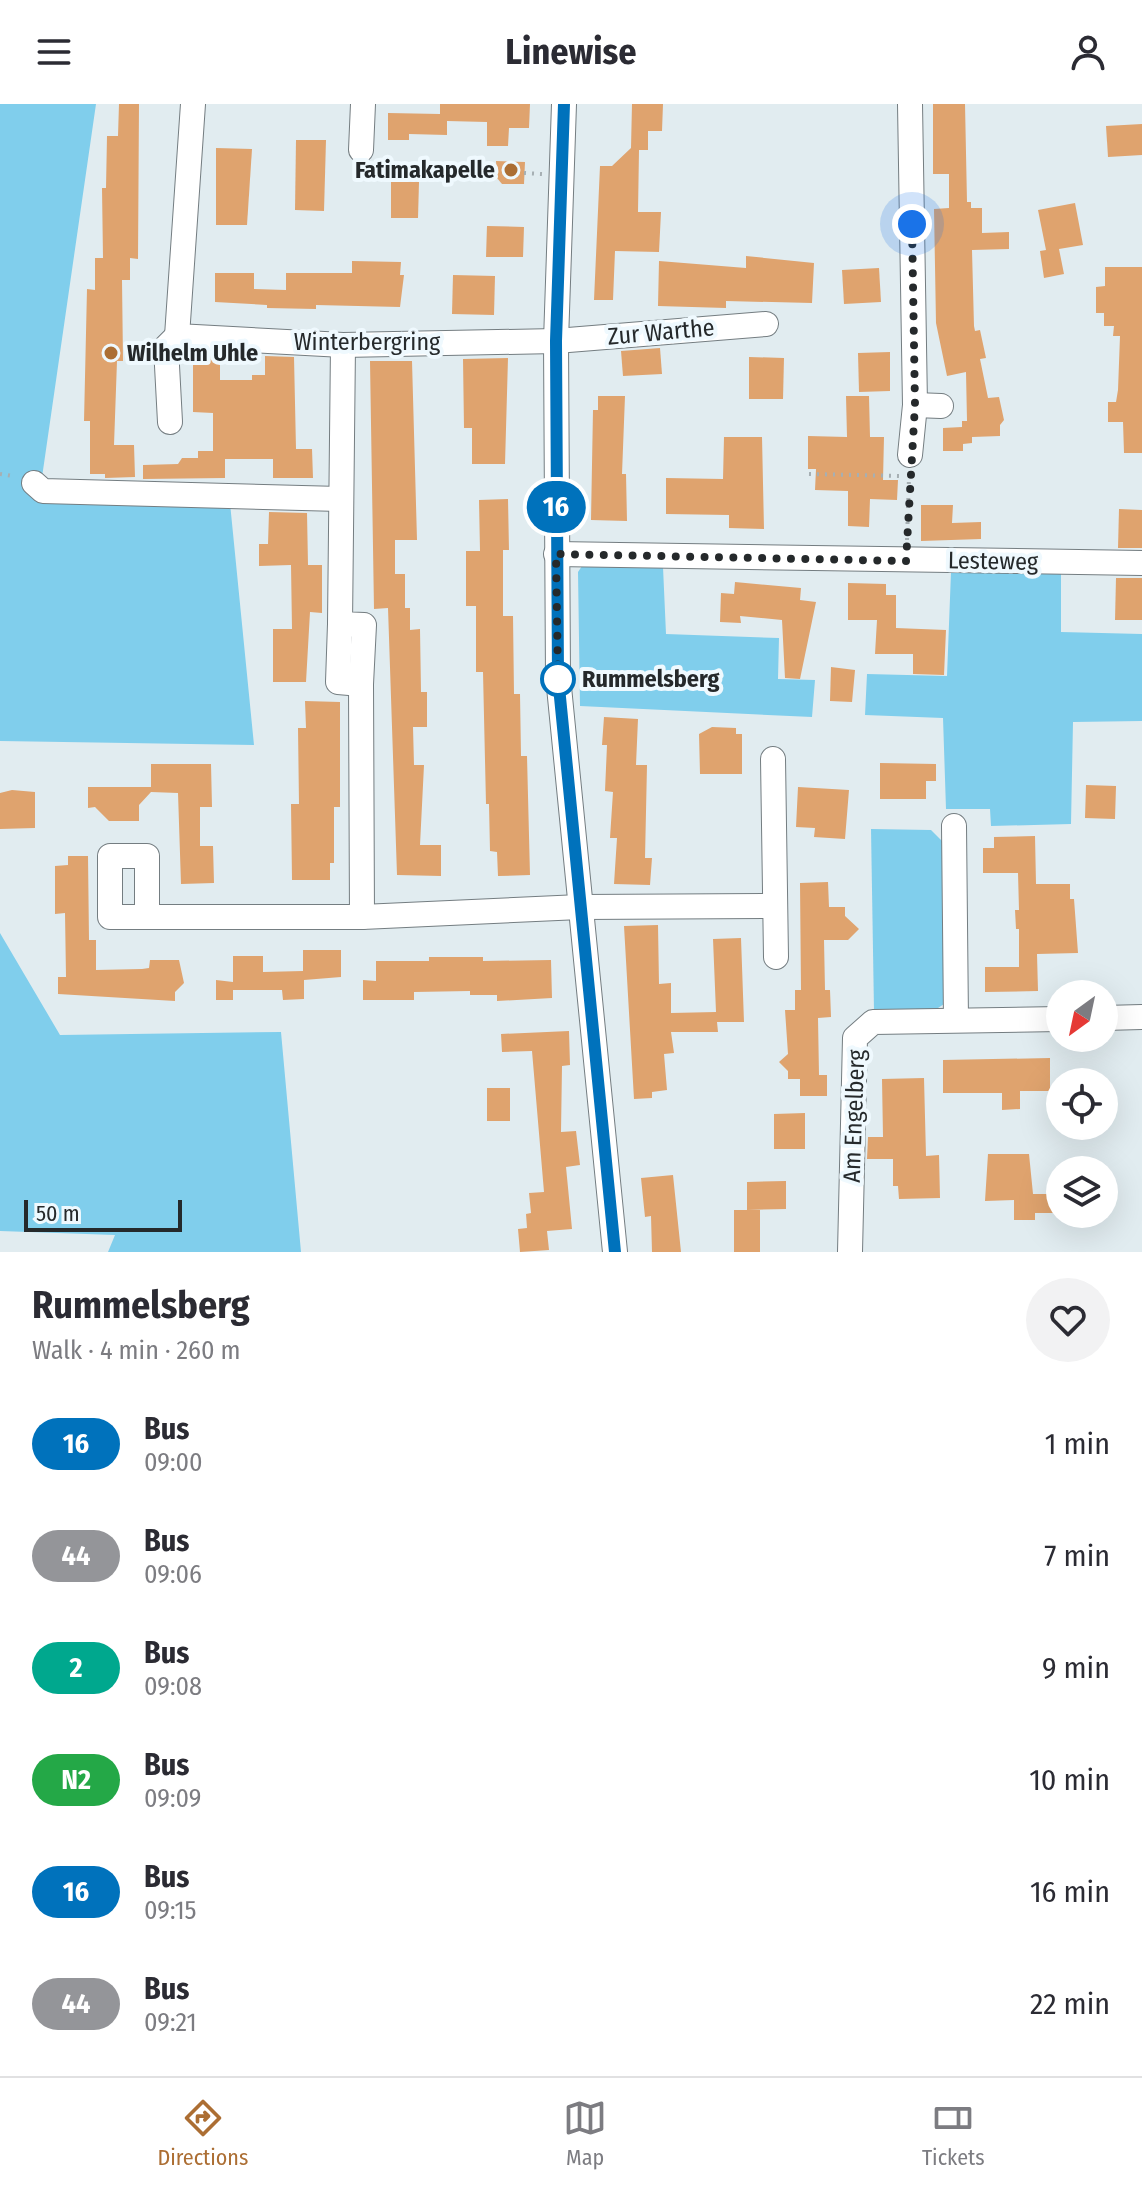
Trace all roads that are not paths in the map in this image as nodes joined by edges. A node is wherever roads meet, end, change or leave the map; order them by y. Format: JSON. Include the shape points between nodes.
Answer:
{"nodes":[{"id":1,"x":193,"y":104,"type":"edge"},
{"id":2,"x":363,"y":104,"type":"edge"},
{"id":3,"x":564,"y":104,"type":"edge"},
{"id":4,"x":910,"y":104,"type":"edge"},
{"id":5,"x":361,"y":150,"type":"dead end"},
{"id":6,"x":766,"y":324,"type":"dead end"},
{"id":7,"x":177,"y":336,"type":"junction"},
{"id":8,"x":556,"y":341,"type":"junction"},
{"id":9,"x":343,"y":345,"type":"junction"},
{"id":10,"x":915,"y":405,"type":"junction"},
{"id":11,"x":941,"y":406,"type":"dead end"},
{"id":12,"x":170,"y":422,"type":"dead end"},
{"id":13,"x":909,"y":465,"type":"road end"},
{"id":14,"x":34,"y":483,"type":"dead end"},
{"id":15,"x":340,"y":499,"type":"junction"},
{"id":16,"x":556,"y":554,"type":"junction"},
{"id":17,"x":1142,"y":563,"type":"edge"},
{"id":18,"x":773,"y":759,"type":"dead end"},
{"id":19,"x":954,"y":826,"type":"dead end"},
{"id":20,"x":775,"y":906,"type":"junction"},
{"id":21,"x":580,"y":907,"type":"junction"},
{"id":22,"x":147,"y":917,"type":"dead end"},
{"id":23,"x":362,"y":917,"type":"junction"},
{"id":24,"x":776,"y":957,"type":"dead end"},
{"id":25,"x":1142,"y":1017,"type":"edge"},
{"id":26,"x":1118,"y":1018,"type":"edge"},
{"id":27,"x":1046,"y":1019,"type":"edge"},
{"id":28,"x":956,"y":1020,"type":"junction"},
{"id":29,"x":615,"y":1252,"type":"edge"},
{"id":30,"x":850,"y":1252,"type":"edge"}],
"edges":[{"from":1,"to":7,"type":"street"},
{"from":2,"to":5,"type":"street"},
{"from":3,"to":8,"type":"street"},
{"from":4,"to":10,"type":"street"},
{"from":6,"to":8,"type":"street","name":"Zur Warthe"},
{"from":7,"to":9,"type":"street","name":"Winterbergring"},
{"from":7,"to":12,"type":"street","via":[[166,347]]},
{"from":8,"to":9,"type":"street","name":"Winterbergring"},
{"from":8,"to":16,"type":"street"},
{"from":9,"to":15,"type":"street"},
{"from":10,"to":11,"type":"street"},
{"from":10,"to":13,"type":"street"},
{"from":14,"to":15,"type":"street","via":[[43,491]]},
{"from":15,"to":23,"type":"street","via":[[340,624],[364,625]]},
{"from":16,"to":17,"type":"street","name":"Lesteweg"},
{"from":16,"to":21,"type":"street","via":[[559,693]]},
{"from":18,"to":20,"type":"street"},
{"from":19,"to":28,"type":"street"},
{"from":20,"to":21,"type":"street"},
{"from":20,"to":24,"type":"street"},
{"from":21,"to":23,"type":"street"},
{"from":21,"to":29,"type":"street"},
{"from":22,"to":23,"type":"street"},
{"from":25,"to":26,"type":"street"},
{"from":27,"to":28,"type":"street","name":"Am Engelberg"},
{"from":28,"to":30,"type":"street","name":"Am Engelberg","via":[[873,1022],[855,1038]]}]}
